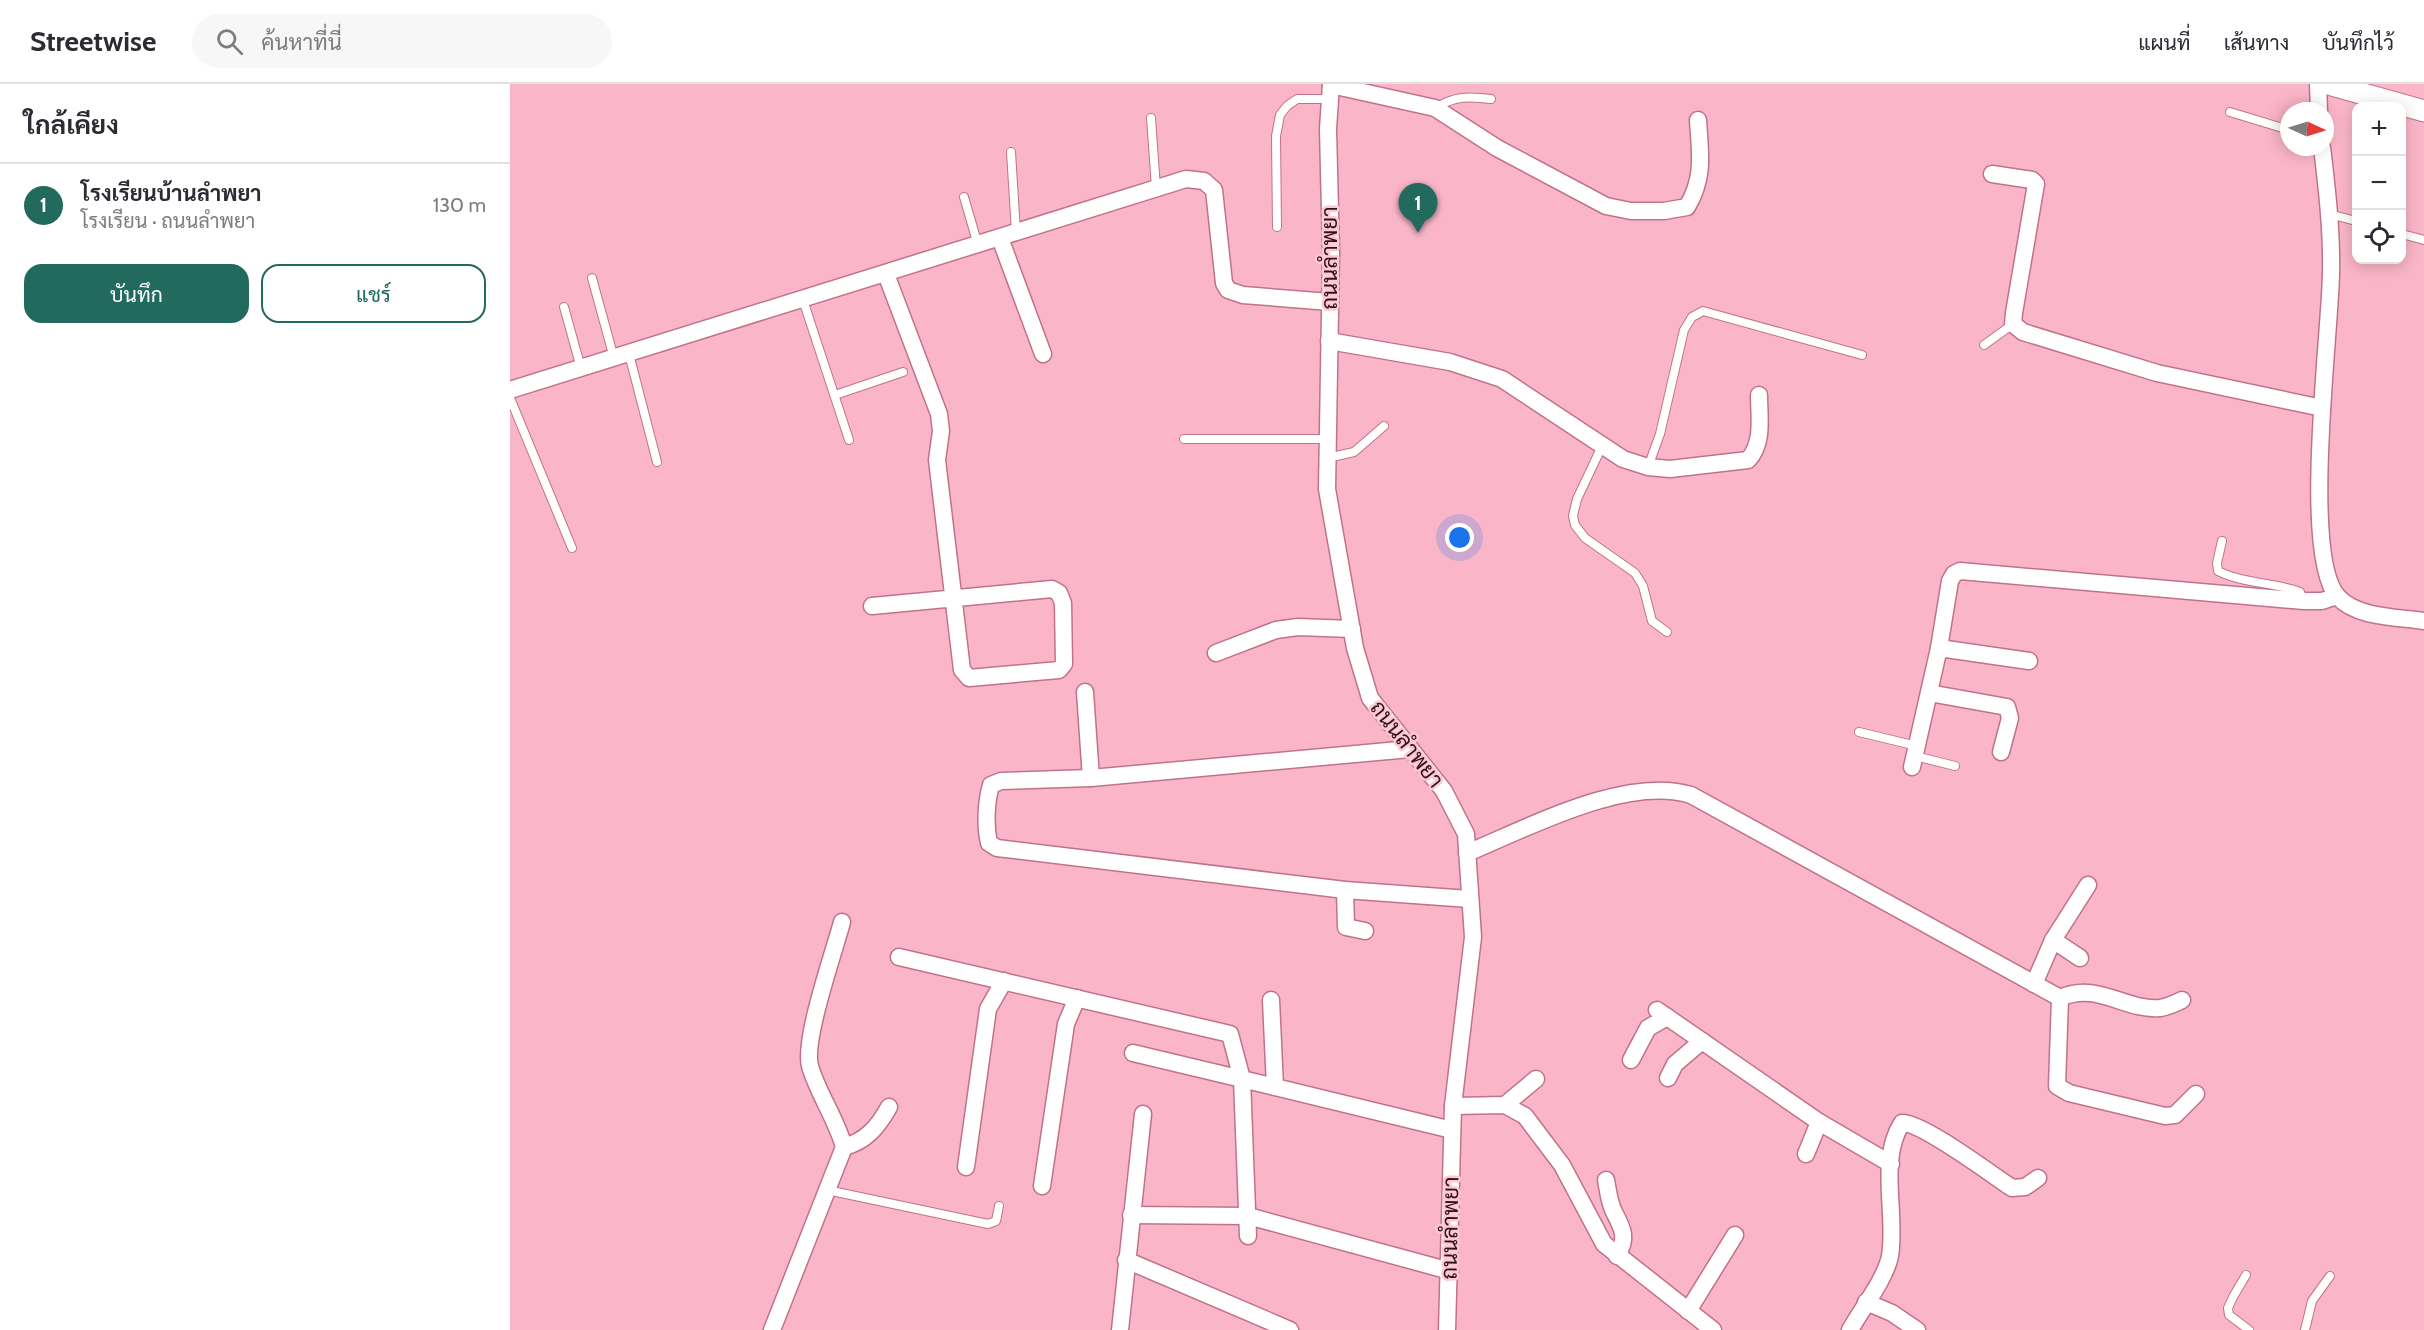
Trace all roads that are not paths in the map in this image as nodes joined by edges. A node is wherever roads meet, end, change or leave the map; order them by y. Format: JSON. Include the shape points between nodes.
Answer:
{"nodes":[{"id":1,"x":2318,"y":84,"type":"edge"},
{"id":2,"x":2328,"y":84,"type":"edge"},
{"id":3,"x":1330,"y":89,"type":"edge"},
{"id":4,"x":1491,"y":99,"type":"dead end"},
{"id":5,"x":2319,"y":102,"type":"edge"},
{"id":6,"x":1435,"y":108,"type":"junction"},
{"id":7,"x":2424,"y":111,"type":"edge"},
{"id":8,"x":2230,"y":112,"type":"dead end"},
{"id":9,"x":1151,"y":118,"type":"dead end"},
{"id":10,"x":1698,"y":120,"type":"dead end"},
{"id":11,"x":2280,"y":127,"type":"edge"},
{"id":12,"x":1011,"y":152,"type":"dead end"},
{"id":13,"x":2323,"y":156,"type":"edge"},
{"id":14,"x":1992,"y":174,"type":"dead end"},
{"id":15,"x":1156,"y":188,"type":"junction"},
{"id":16,"x":964,"y":197,"type":"dead end"},
{"id":17,"x":2329,"y":214,"type":"junction"},
{"id":18,"x":2352,"y":221,"type":"edge"},
{"id":19,"x":1277,"y":227,"type":"dead end"},
{"id":20,"x":1016,"y":233,"type":"junction"},
{"id":21,"x":2406,"y":235,"type":"edge"},
{"id":22,"x":1000,"y":238,"type":"junction"},
{"id":23,"x":2424,"y":240,"type":"edge"},
{"id":24,"x":978,"y":245,"type":"junction"},
{"id":25,"x":886,"y":274,"type":"junction"},
{"id":26,"x":592,"y":278,"type":"dead end"},
{"id":27,"x":803,"y":300,"type":"junction"},
{"id":28,"x":1330,"y":302,"type":"junction"},
{"id":29,"x":564,"y":308,"type":"dead end"},
{"id":30,"x":2013,"y":324,"type":"junction"},
{"id":31,"x":1329,"y":341,"type":"junction"},
{"id":32,"x":1984,"y":345,"type":"dead end"},
{"id":33,"x":1043,"y":354,"type":"dead end"},
{"id":34,"x":621,"y":356,"type":"junction"},
{"id":35,"x":1862,"y":356,"type":"dead end"},
{"id":36,"x":581,"y":368,"type":"junction"},
{"id":37,"x":903,"y":372,"type":"dead end"},
{"id":38,"x":510,"y":390,"type":"edge"},
{"id":39,"x":835,"y":395,"type":"junction"},
{"id":40,"x":1759,"y":395,"type":"dead end"},
{"id":41,"x":510,"y":398,"type":"edge"},
{"id":42,"x":2322,"y":408,"type":"junction"},
{"id":43,"x":1384,"y":426,"type":"dead end"},
{"id":44,"x":1184,"y":439,"type":"dead end"},
{"id":45,"x":1328,"y":439,"type":"junction"},
{"id":46,"x":849,"y":440,"type":"dead end"},
{"id":47,"x":1603,"y":444,"type":"junction"},
{"id":48,"x":1328,"y":458,"type":"junction"},
{"id":49,"x":657,"y":462,"type":"dead end"},
{"id":50,"x":1648,"y":467,"type":"junction"},
{"id":51,"x":2222,"y":541,"type":"dead end"},
{"id":52,"x":572,"y":548,"type":"dead end"},
{"id":53,"x":2337,"y":596,"type":"junction"},
{"id":54,"x":953,"y":598,"type":"junction"},
{"id":55,"x":2304,"y":601,"type":"junction"},
{"id":56,"x":873,"y":606,"type":"dead end"},
{"id":57,"x":2424,"y":621,"type":"edge"},
{"id":58,"x":1352,"y":629,"type":"junction"},
{"id":59,"x":1667,"y":632,"type":"dead end"},
{"id":60,"x":1939,"y":648,"type":"junction"},
{"id":61,"x":1216,"y":653,"type":"dead end"},
{"id":62,"x":2029,"y":661,"type":"dead end"},
{"id":63,"x":1085,"y":692,"type":"dead end"},
{"id":64,"x":1929,"y":693,"type":"junction"},
{"id":65,"x":1859,"y":732,"type":"dead end"},
{"id":66,"x":1410,"y":749,"type":"junction"},
{"id":67,"x":2001,"y":752,"type":"dead end"},
{"id":68,"x":1915,"y":756,"type":"junction"},
{"id":69,"x":1955,"y":766,"type":"dead end"},
{"id":70,"x":1091,"y":777,"type":"junction"},
{"id":71,"x":1467,"y":853,"type":"junction"},
{"id":72,"x":2088,"y":885,"type":"dead end"},
{"id":73,"x":1345,"y":890,"type":"junction"},
{"id":74,"x":1469,"y":899,"type":"junction"},
{"id":75,"x":842,"y":922,"type":"dead end"},
{"id":76,"x":1365,"y":931,"type":"dead end"},
{"id":77,"x":2052,"y":940,"type":"junction"},
{"id":78,"x":899,"y":957,"type":"dead end"},
{"id":79,"x":2080,"y":958,"type":"dead end"},
{"id":80,"x":1004,"y":981,"type":"junction"},
{"id":81,"x":2034,"y":984,"type":"junction"},
{"id":82,"x":1077,"y":998,"type":"junction"},
{"id":83,"x":2060,"y":998,"type":"junction"},
{"id":84,"x":1271,"y":1000,"type":"dead end"},
{"id":85,"x":2182,"y":1000,"type":"dead end"},
{"id":86,"x":1702,"y":1041,"type":"junction"},
{"id":87,"x":1133,"y":1053,"type":"dead end"},
{"id":88,"x":1631,"y":1060,"type":"dead end"},
{"id":89,"x":1668,"y":1078,"type":"dead end"},
{"id":90,"x":1242,"y":1079,"type":"junction"},
{"id":91,"x":1536,"y":1079,"type":"dead end"},
{"id":92,"x":1275,"y":1087,"type":"junction"},
{"id":93,"x":2196,"y":1094,"type":"dead end"},
{"id":94,"x":1504,"y":1105,"type":"junction"},
{"id":95,"x":1453,"y":1106,"type":"junction"},
{"id":96,"x":889,"y":1107,"type":"dead end"},
{"id":97,"x":1143,"y":1114,"type":"dead end"},
{"id":98,"x":1819,"y":1122,"type":"junction"},
{"id":99,"x":1452,"y":1130,"type":"junction"},
{"id":100,"x":844,"y":1147,"type":"junction"},
{"id":101,"x":1806,"y":1154,"type":"dead end"},
{"id":102,"x":1891,"y":1164,"type":"junction"},
{"id":103,"x":966,"y":1167,"type":"dead end"},
{"id":104,"x":2038,"y":1178,"type":"dead end"},
{"id":105,"x":1606,"y":1180,"type":"dead end"},
{"id":106,"x":1042,"y":1185,"type":"dead end"},
{"id":107,"x":827,"y":1190,"type":"junction"},
{"id":108,"x":999,"y":1206,"type":"dead end"},
{"id":109,"x":1131,"y":1215,"type":"junction"},
{"id":110,"x":1248,"y":1216,"type":"junction"},
{"id":111,"x":1735,"y":1235,"type":"dead end"},
{"id":112,"x":1248,"y":1236,"type":"dead end"},
{"id":113,"x":1617,"y":1256,"type":"junction"},
{"id":114,"x":1126,"y":1260,"type":"junction"},
{"id":115,"x":1450,"y":1271,"type":"junction"},
{"id":116,"x":2246,"y":1275,"type":"dead end"},
{"id":117,"x":2330,"y":1276,"type":"dead end"},
{"id":118,"x":1866,"y":1302,"type":"junction"},
{"id":119,"x":1688,"y":1311,"type":"junction"},
{"id":120,"x":772,"y":1330,"type":"edge"},
{"id":121,"x":1120,"y":1330,"type":"edge"},
{"id":122,"x":1290,"y":1330,"type":"edge"},
{"id":123,"x":1447,"y":1330,"type":"edge"},
{"id":124,"x":1713,"y":1330,"type":"edge"},
{"id":125,"x":1850,"y":1330,"type":"edge"},
{"id":126,"x":1917,"y":1330,"type":"edge"},
{"id":127,"x":2249,"y":1330,"type":"edge"},
{"id":128,"x":2305,"y":1330,"type":"edge"}],
"edges":[{"from":1,"to":5,"type":"street"},
{"from":2,"to":7,"type":"street"},
{"from":3,"to":6,"type":"street"},
{"from":3,"to":19,"type":"lane","via":[[1297,99],[1280,115],[1276,136]]},
{"from":3,"to":28,"type":"street","name":"ถนนลำพยา"},
{"from":4,"to":6,"type":"lane","via":[[1467,96]]},
{"from":6,"to":10,"type":"street","via":[[1546,176],[1606,206],[1631,211],[1687,207],[1697,191],[1701,167]]},
{"from":8,"to":11,"type":"lane"},
{"from":9,"to":15,"type":"lane"},
{"from":12,"to":20,"type":"lane"},
{"from":13,"to":17,"type":"street"},
{"from":14,"to":30,"type":"street","via":[[2032,180],[2036,184]]},
{"from":15,"to":20,"type":"street"},
{"from":15,"to":28,"type":"street","via":[[1195,179],[1214,190],[1228,290]]},
{"from":16,"to":24,"type":"lane"},
{"from":17,"to":18,"type":"lane"},
{"from":17,"to":42,"type":"street","via":[[2331,274]]},
{"from":20,"to":22,"type":"street"},
{"from":21,"to":23,"type":"lane"},
{"from":22,"to":24,"type":"street"},
{"from":22,"to":33,"type":"street"},
{"from":24,"to":25,"type":"street"},
{"from":25,"to":27,"type":"street"},
{"from":25,"to":54,"type":"street","via":[[939,414],[938,460]]},
{"from":26,"to":34,"type":"lane"},
{"from":27,"to":34,"type":"street"},
{"from":27,"to":39,"type":"lane"},
{"from":28,"to":31,"type":"street","name":"ถนนลำพยา"},
{"from":29,"to":36,"type":"lane"},
{"from":30,"to":32,"type":"lane"},
{"from":30,"to":42,"type":"street","via":[[2023,332],[2157,373]]},
{"from":31,"to":45,"type":"street","name":"ถนนลำพยา"},
{"from":31,"to":47,"type":"street","via":[[1450,362],[1502,379]]},
{"from":34,"to":36,"type":"street"},
{"from":34,"to":49,"type":"lane"},
{"from":35,"to":50,"type":"lane","via":[[1703,311],[1684,330],[1660,434]]},
{"from":36,"to":38,"type":"street"},
{"from":37,"to":39,"type":"lane"},
{"from":39,"to":46,"type":"lane"},
{"from":40,"to":50,"type":"street","via":[[1760,436],[1748,460],[1670,469]]},
{"from":41,"to":52,"type":"lane"},
{"from":42,"to":53,"type":"street","via":[[2322,542],[2328,583]]},
{"from":43,"to":48,"type":"lane","via":[[1354,452]]},
{"from":44,"to":45,"type":"lane"},
{"from":45,"to":48,"type":"street","name":"ถนนลำพยา"},
{"from":47,"to":50,"type":"street","via":[[1623,459]]},
{"from":47,"to":59,"type":"lane","via":[[1577,499],[1575,525],[1585,538],[1635,573],[1643,586],[1652,621]]},
{"from":48,"to":58,"type":"street","name":"ถนนลำพยา","via":[[1327,489]]},
{"from":51,"to":55,"type":"lane","via":[[2218,571],[2300,592]]},
{"from":53,"to":55,"type":"street"},
{"from":53,"to":57,"type":"street","via":[[2351,608]]},
{"from":54,"to":54,"type":"street","via":[[962,670],[969,678],[1059,670],[1064,664],[1063,603],[1059,593],[1052,589]]},
{"from":54,"to":56,"type":"street"},
{"from":55,"to":60,"type":"street","via":[[1960,571],[1950,581]]},
{"from":58,"to":61,"type":"street","via":[[1276,630]]},
{"from":58,"to":66,"type":"street","name":"ถนนลำพยา","via":[[1360,673],[1370,698]]},
{"from":60,"to":62,"type":"street"},
{"from":60,"to":64,"type":"street"},
{"from":63,"to":70,"type":"street"},
{"from":64,"to":67,"type":"street","via":[[2007,707],[2010,718]]},
{"from":64,"to":68,"type":"street"},
{"from":65,"to":68,"type":"lane"},
{"from":66,"to":70,"type":"street"},
{"from":66,"to":71,"type":"street","name":"ถนนลำพยา","via":[[1456,811],[1466,834]]},
{"from":68,"to":69,"type":"lane"},
{"from":70,"to":73,"type":"street","via":[[1001,781],[991,785],[989,843],[997,848]]},
{"from":71,"to":74,"type":"street","name":"ถนนลำพยา"},
{"from":71,"to":81,"type":"street","via":[[1625,793],[1673,790],[1691,795]]},
{"from":72,"to":77,"type":"street"},
{"from":73,"to":74,"type":"street"},
{"from":73,"to":76,"type":"street","via":[[1346,927]]},
{"from":74,"to":95,"type":"street","name":"ถนนลำพยา","via":[[1473,937]]},
{"from":75,"to":100,"type":"street","via":[[813,1030],[809,1064]]},
{"from":77,"to":79,"type":"street"},
{"from":77,"to":81,"type":"street"},
{"from":78,"to":80,"type":"street"},
{"from":80,"to":82,"type":"street"},
{"from":80,"to":103,"type":"street","via":[[988,1009]]},
{"from":81,"to":83,"type":"street"},
{"from":82,"to":90,"type":"street","via":[[1230,1034]]},
{"from":82,"to":106,"type":"street","via":[[1066,1024]]},
{"from":83,"to":85,"type":"street","via":[[2072,992],[2090,992],[2160,1008]]},
{"from":83,"to":93,"type":"street","via":[[2057,1086],[2068,1093],[2165,1116],[2183,1109]]},
{"from":84,"to":92,"type":"street"},
{"from":86,"to":88,"type":"street","via":[[1662,1013],[1648,1028]]},
{"from":86,"to":89,"type":"street","via":[[1675,1064]]},
{"from":86,"to":98,"type":"street"},
{"from":87,"to":90,"type":"street"},
{"from":90,"to":92,"type":"street"},
{"from":90,"to":110,"type":"street"},
{"from":91,"to":94,"type":"street"},
{"from":92,"to":99,"type":"street"},
{"from":94,"to":95,"type":"street"},
{"from":94,"to":113,"type":"street","via":[[1525,1116],[1539,1132],[1562,1165],[1595,1231]]},
{"from":95,"to":99,"type":"street","name":"ถนนลำพยา"},
{"from":96,"to":100,"type":"street","via":[[868,1136]]},
{"from":97,"to":109,"type":"street"},
{"from":98,"to":101,"type":"street"},
{"from":98,"to":102,"type":"street"},
{"from":99,"to":115,"type":"street","name":"ถนนลำพยา"},
{"from":100,"to":107,"type":"street"},
{"from":102,"to":104,"type":"street","via":[[1895,1134],[1902,1123],[1909,1122],[2012,1188],[2025,1187]]},
{"from":102,"to":118,"type":"street","via":[[1890,1256]]},
{"from":105,"to":113,"type":"street","via":[[1624,1233],[1624,1244]]},
{"from":107,"to":108,"type":"lane","via":[[988,1224],[996,1221]]},
{"from":107,"to":120,"type":"street"},
{"from":109,"to":110,"type":"street"},
{"from":109,"to":114,"type":"street"},
{"from":110,"to":112,"type":"street"},
{"from":110,"to":115,"type":"street"},
{"from":111,"to":119,"type":"street"},
{"from":113,"to":119,"type":"street"},
{"from":114,"to":121,"type":"street"},
{"from":114,"to":122,"type":"street"},
{"from":115,"to":123,"type":"street","name":"ถนนลำพยา"},
{"from":116,"to":127,"type":"lane","via":[[2228,1308],[2229,1315]]},
{"from":117,"to":128,"type":"lane","via":[[2312,1301]]},
{"from":118,"to":125,"type":"street"},
{"from":118,"to":126,"type":"street"},
{"from":119,"to":124,"type":"street"}]}
